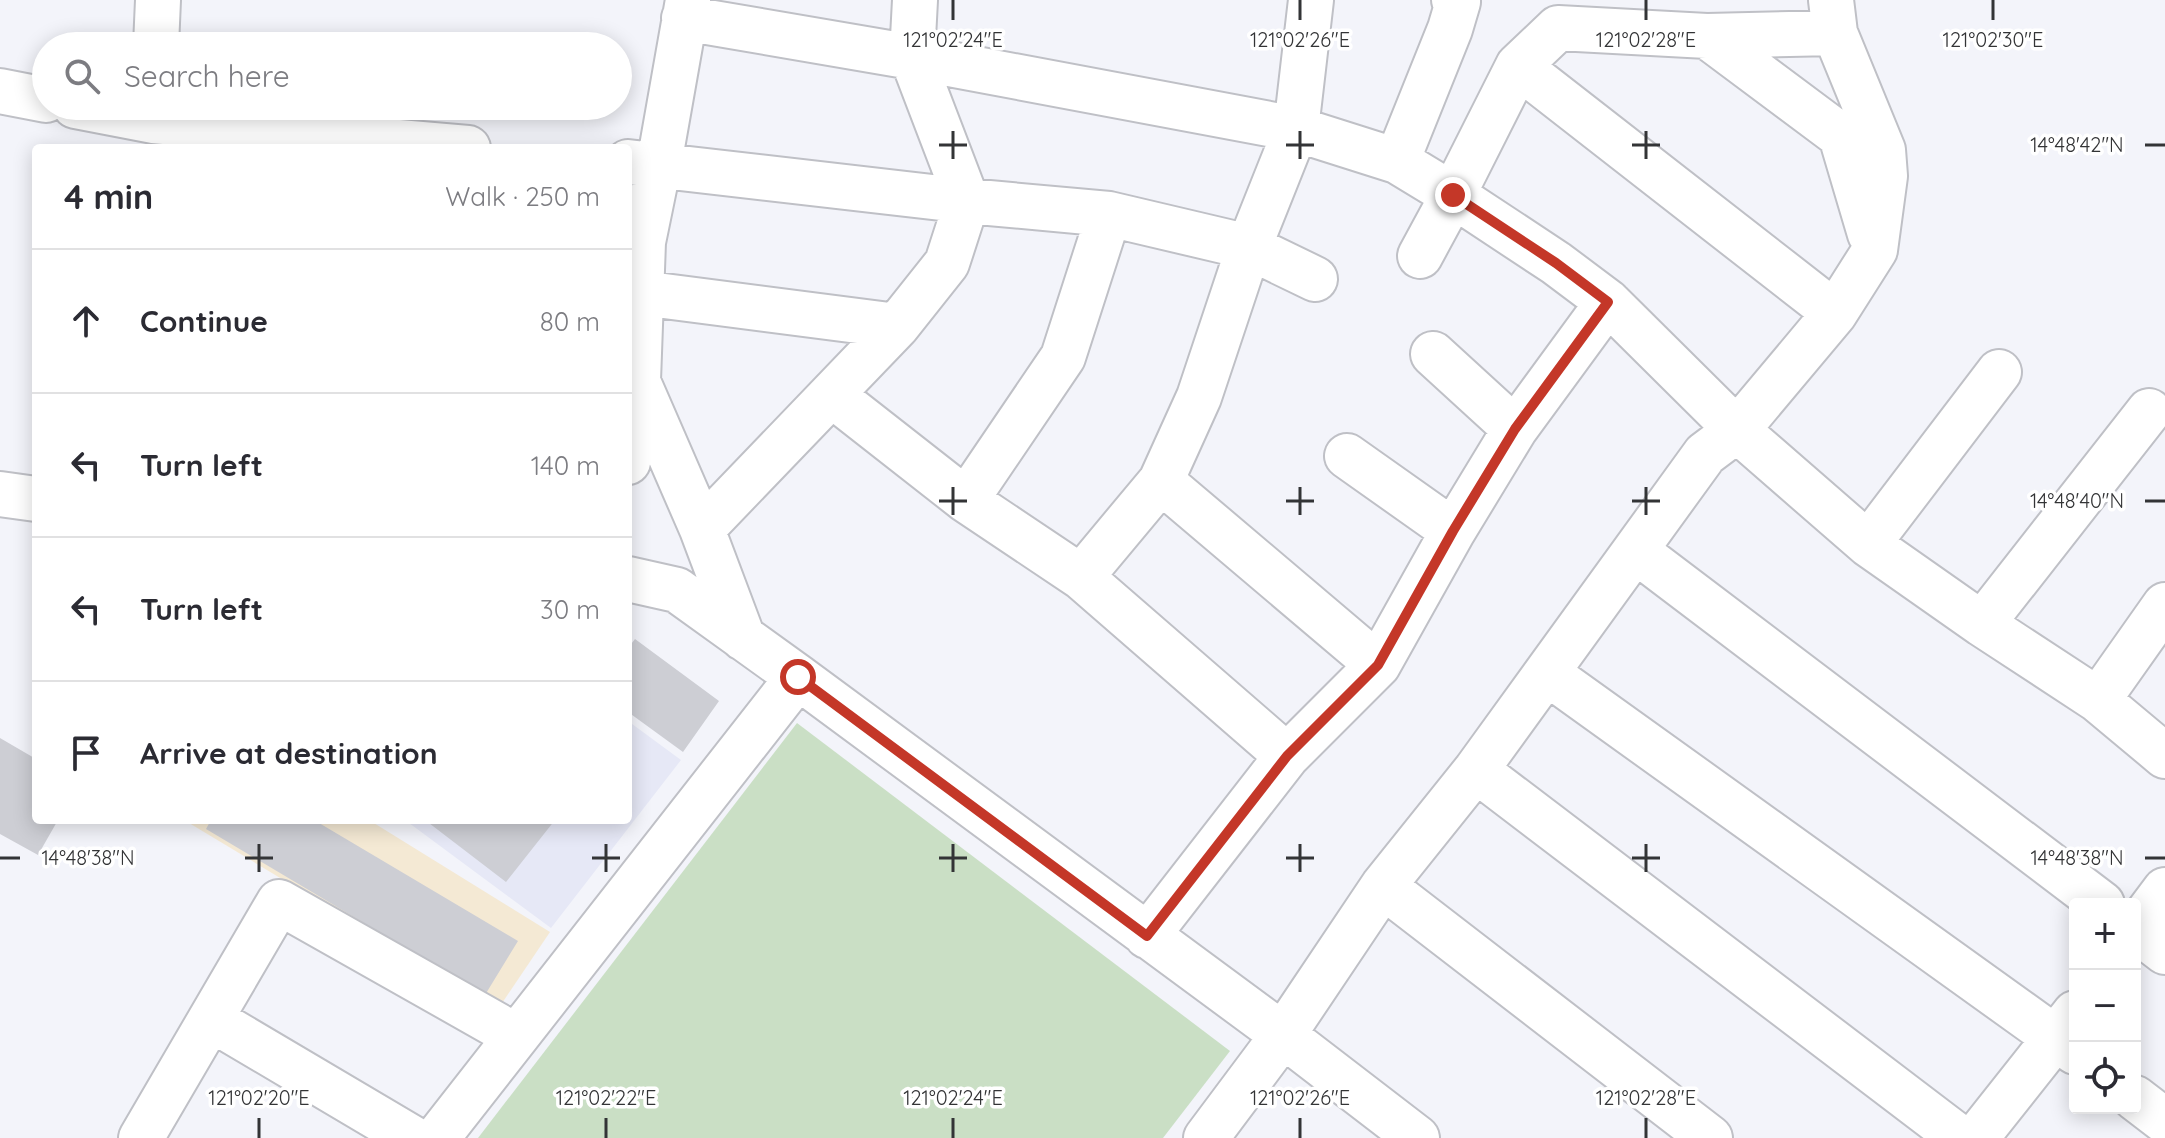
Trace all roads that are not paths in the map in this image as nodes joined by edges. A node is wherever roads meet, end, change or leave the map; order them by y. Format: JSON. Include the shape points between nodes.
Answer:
{"nodes":[{"id":1,"x":158,"y":0,"type":"edge"},
{"id":2,"x":915,"y":0,"type":"edge"},
{"id":3,"x":1454,"y":0,"type":"edge"},
{"id":4,"x":1303,"y":2,"type":"edge"},
{"id":5,"x":686,"y":9,"type":"edge"},
{"id":6,"x":1833,"y":16,"type":"edge"},
{"id":7,"x":157,"y":32,"type":"edge"},
{"id":8,"x":1707,"y":36,"type":"junction"},
{"id":9,"x":912,"y":57,"type":"junction"},
{"id":10,"x":1518,"y":66,"type":"junction"},
{"id":11,"x":0,"y":91,"type":"edge"},
{"id":12,"x":32,"y":97,"type":"edge"},
{"id":13,"x":132,"y":120,"type":"edge"},
{"id":14,"x":152,"y":125,"type":"edge"},
{"id":15,"x":1296,"y":129,"type":"junction"},
{"id":16,"x":413,"y":144,"type":"edge"},
{"id":17,"x":1397,"y":161,"type":"junction"},
{"id":18,"x":644,"y":163,"type":"edge"},
{"id":19,"x":1453,"y":195,"type":"junction"},
{"id":20,"x":967,"y":201,"type":"junction"},
{"id":21,"x":1109,"y":214,"type":"junction"},
{"id":22,"x":1249,"y":247,"type":"junction"},
{"id":23,"x":1875,"y":250,"type":"junction"},
{"id":24,"x":1420,"y":256,"type":"dead end"},
{"id":25,"x":1315,"y":279,"type":"dead end"},
{"id":26,"x":641,"y":293,"type":"junction"},
{"id":27,"x":1608,"y":302,"type":"junction"},
{"id":28,"x":1835,"y":313,"type":"junction"},
{"id":29,"x":897,"y":326,"type":"junction"},
{"id":30,"x":1433,"y":354,"type":"dead end"},
{"id":31,"x":1999,"y":372,"type":"dead end"},
{"id":32,"x":638,"y":381,"type":"junction"},
{"id":33,"x":832,"y":395,"type":"junction"},
{"id":34,"x":2149,"y":411,"type":"dead end"},
{"id":35,"x":1515,"y":429,"type":"junction"},
{"id":36,"x":632,"y":430,"type":"edge"},
{"id":37,"x":1737,"y":430,"type":"junction"},
{"id":38,"x":1347,"y":456,"type":"dead end"},
{"id":39,"x":1161,"y":481,"type":"junction"},
{"id":40,"x":0,"y":494,"type":"edge"},
{"id":41,"x":32,"y":498,"type":"edge"},
{"id":42,"x":966,"y":500,"type":"junction"},
{"id":43,"x":702,"y":529,"type":"junction"},
{"id":44,"x":1453,"y":531,"type":"junction"},
{"id":45,"x":1868,"y":544,"type":"junction"},
{"id":46,"x":1636,"y":551,"type":"junction"},
{"id":47,"x":1081,"y":577,"type":"junction"},
{"id":48,"x":632,"y":580,"type":"edge"},
{"id":49,"x":2165,"y":605,"type":"edge"},
{"id":50,"x":1982,"y":624,"type":"junction"},
{"id":51,"x":743,"y":638,"type":"junction"},
{"id":52,"x":1378,"y":665,"type":"junction"},
{"id":53,"x":1547,"y":673,"type":"junction"},
{"id":54,"x":798,"y":677,"type":"junction"},
{"id":55,"x":2098,"y":700,"type":"junction"},
{"id":56,"x":1287,"y":756,"type":"junction"},
{"id":57,"x":2165,"y":756,"type":"edge"},
{"id":58,"x":1476,"y":770,"type":"junction"},
{"id":59,"x":1383,"y":886,"type":"junction"},
{"id":60,"x":2165,"y":890,"type":"edge"},
{"id":61,"x":2094,"y":898,"type":"edge"},
{"id":62,"x":2141,"y":921,"type":"edge"},
{"id":63,"x":2141,"y":934,"type":"edge"},
{"id":64,"x":1147,"y":936,"type":"junction"},
{"id":65,"x":2165,"y":952,"type":"edge"},
{"id":66,"x":211,"y":1019,"type":"junction"},
{"id":67,"x":2069,"y":1034,"type":"edge"},
{"id":68,"x":1283,"y":1035,"type":"junction"},
{"id":69,"x":516,"y":1036,"type":"junction"},
{"id":70,"x":2141,"y":1103,"type":"edge"},
{"id":71,"x":2165,"y":1121,"type":"edge"},
{"id":72,"x":155,"y":1133,"type":"edge"},
{"id":73,"x":438,"y":1136,"type":"edge"},
{"id":74,"x":1206,"y":1138,"type":"edge"},
{"id":75,"x":1417,"y":1138,"type":"edge"},
{"id":76,"x":1710,"y":1138,"type":"edge"},
{"id":77,"x":1960,"y":1138,"type":"edge"},
{"id":78,"x":1976,"y":1138,"type":"edge"}],
"edges":[{"from":1,"to":7,"type":"street"},
{"from":2,"to":9,"type":"street"},
{"from":3,"to":17,"type":"street","via":[[1458,2],[1450,29]]},
{"from":4,"to":15,"type":"street"},
{"from":5,"to":9,"type":"street"},
{"from":5,"to":18,"type":"street"},
{"from":6,"to":8,"type":"street"},
{"from":6,"to":23,"type":"street","via":[[1883,150],[1885,176]]},
{"from":8,"to":10,"type":"street","via":[[1558,28]]},
{"from":8,"to":23,"type":"street","via":[[1841,136]]},
{"from":9,"to":15,"type":"street"},
{"from":9,"to":20,"type":"street"},
{"from":10,"to":19,"type":"street"},
{"from":10,"to":28,"type":"street"},
{"from":11,"to":12,"type":"street"},
{"from":13,"to":14,"type":"street"},
{"from":14,"to":16,"type":"street"},
{"from":15,"to":17,"type":"street"},
{"from":15,"to":22,"type":"street"},
{"from":17,"to":19,"type":"street"},
{"from":18,"to":20,"type":"street"},
{"from":18,"to":26,"type":"street"},
{"from":19,"to":24,"type":"street"},
{"from":19,"to":27,"type":"street"},
{"from":20,"to":21,"type":"street"},
{"from":20,"to":29,"type":"street","via":[[947,263]]},
{"from":21,"to":22,"type":"street"},
{"from":21,"to":42,"type":"street","via":[[1063,357]]},
{"from":22,"to":25,"type":"street"},
{"from":22,"to":39,"type":"street","via":[[1199,397]]},
{"from":23,"to":28,"type":"street"},
{"from":26,"to":29,"type":"street"},
{"from":26,"to":32,"type":"street"},
{"from":27,"to":35,"type":"street"},
{"from":27,"to":37,"type":"street"},
{"from":28,"to":37,"type":"street"},
{"from":29,"to":33,"type":"street"},
{"from":30,"to":35,"type":"street"},
{"from":31,"to":45,"type":"street"},
{"from":32,"to":36,"type":"street"},
{"from":32,"to":43,"type":"street"},
{"from":33,"to":42,"type":"street"},
{"from":33,"to":43,"type":"street"},
{"from":34,"to":50,"type":"street"},
{"from":35,"to":44,"type":"street"},
{"from":37,"to":45,"type":"street"},
{"from":37,"to":46,"type":"street","via":[[1705,454]]},
{"from":38,"to":44,"type":"street"},
{"from":39,"to":47,"type":"street"},
{"from":39,"to":52,"type":"street"},
{"from":40,"to":41,"type":"street"},
{"from":42,"to":47,"type":"street"},
{"from":43,"to":51,"type":"street"},
{"from":44,"to":52,"type":"street"},
{"from":45,"to":50,"type":"street"},
{"from":46,"to":53,"type":"street"},
{"from":46,"to":61,"type":"street"},
{"from":47,"to":56,"type":"street"},
{"from":48,"to":51,"type":"street","via":[[677,590]]},
{"from":49,"to":55,"type":"street"},
{"from":50,"to":55,"type":"street"},
{"from":51,"to":54,"type":"street"},
{"from":52,"to":56,"type":"street"},
{"from":53,"to":58,"type":"street"},
{"from":53,"to":67,"type":"street"},
{"from":54,"to":64,"type":"street"},
{"from":54,"to":69,"type":"street"},
{"from":55,"to":57,"type":"street"},
{"from":56,"to":64,"type":"street"},
{"from":58,"to":59,"type":"street"},
{"from":58,"to":77,"type":"street"},
{"from":59,"to":68,"type":"street"},
{"from":59,"to":76,"type":"street"},
{"from":60,"to":62,"type":"street"},
{"from":63,"to":65,"type":"street"},
{"from":64,"to":68,"type":"street"},
{"from":66,"to":69,"type":"street","via":[[279,902]]},
{"from":66,"to":72,"type":"street"},
{"from":66,"to":73,"type":"street"},
{"from":67,"to":78,"type":"street"},
{"from":68,"to":74,"type":"street"},
{"from":68,"to":75,"type":"street"},
{"from":69,"to":73,"type":"street"},
{"from":70,"to":71,"type":"street"}]}
